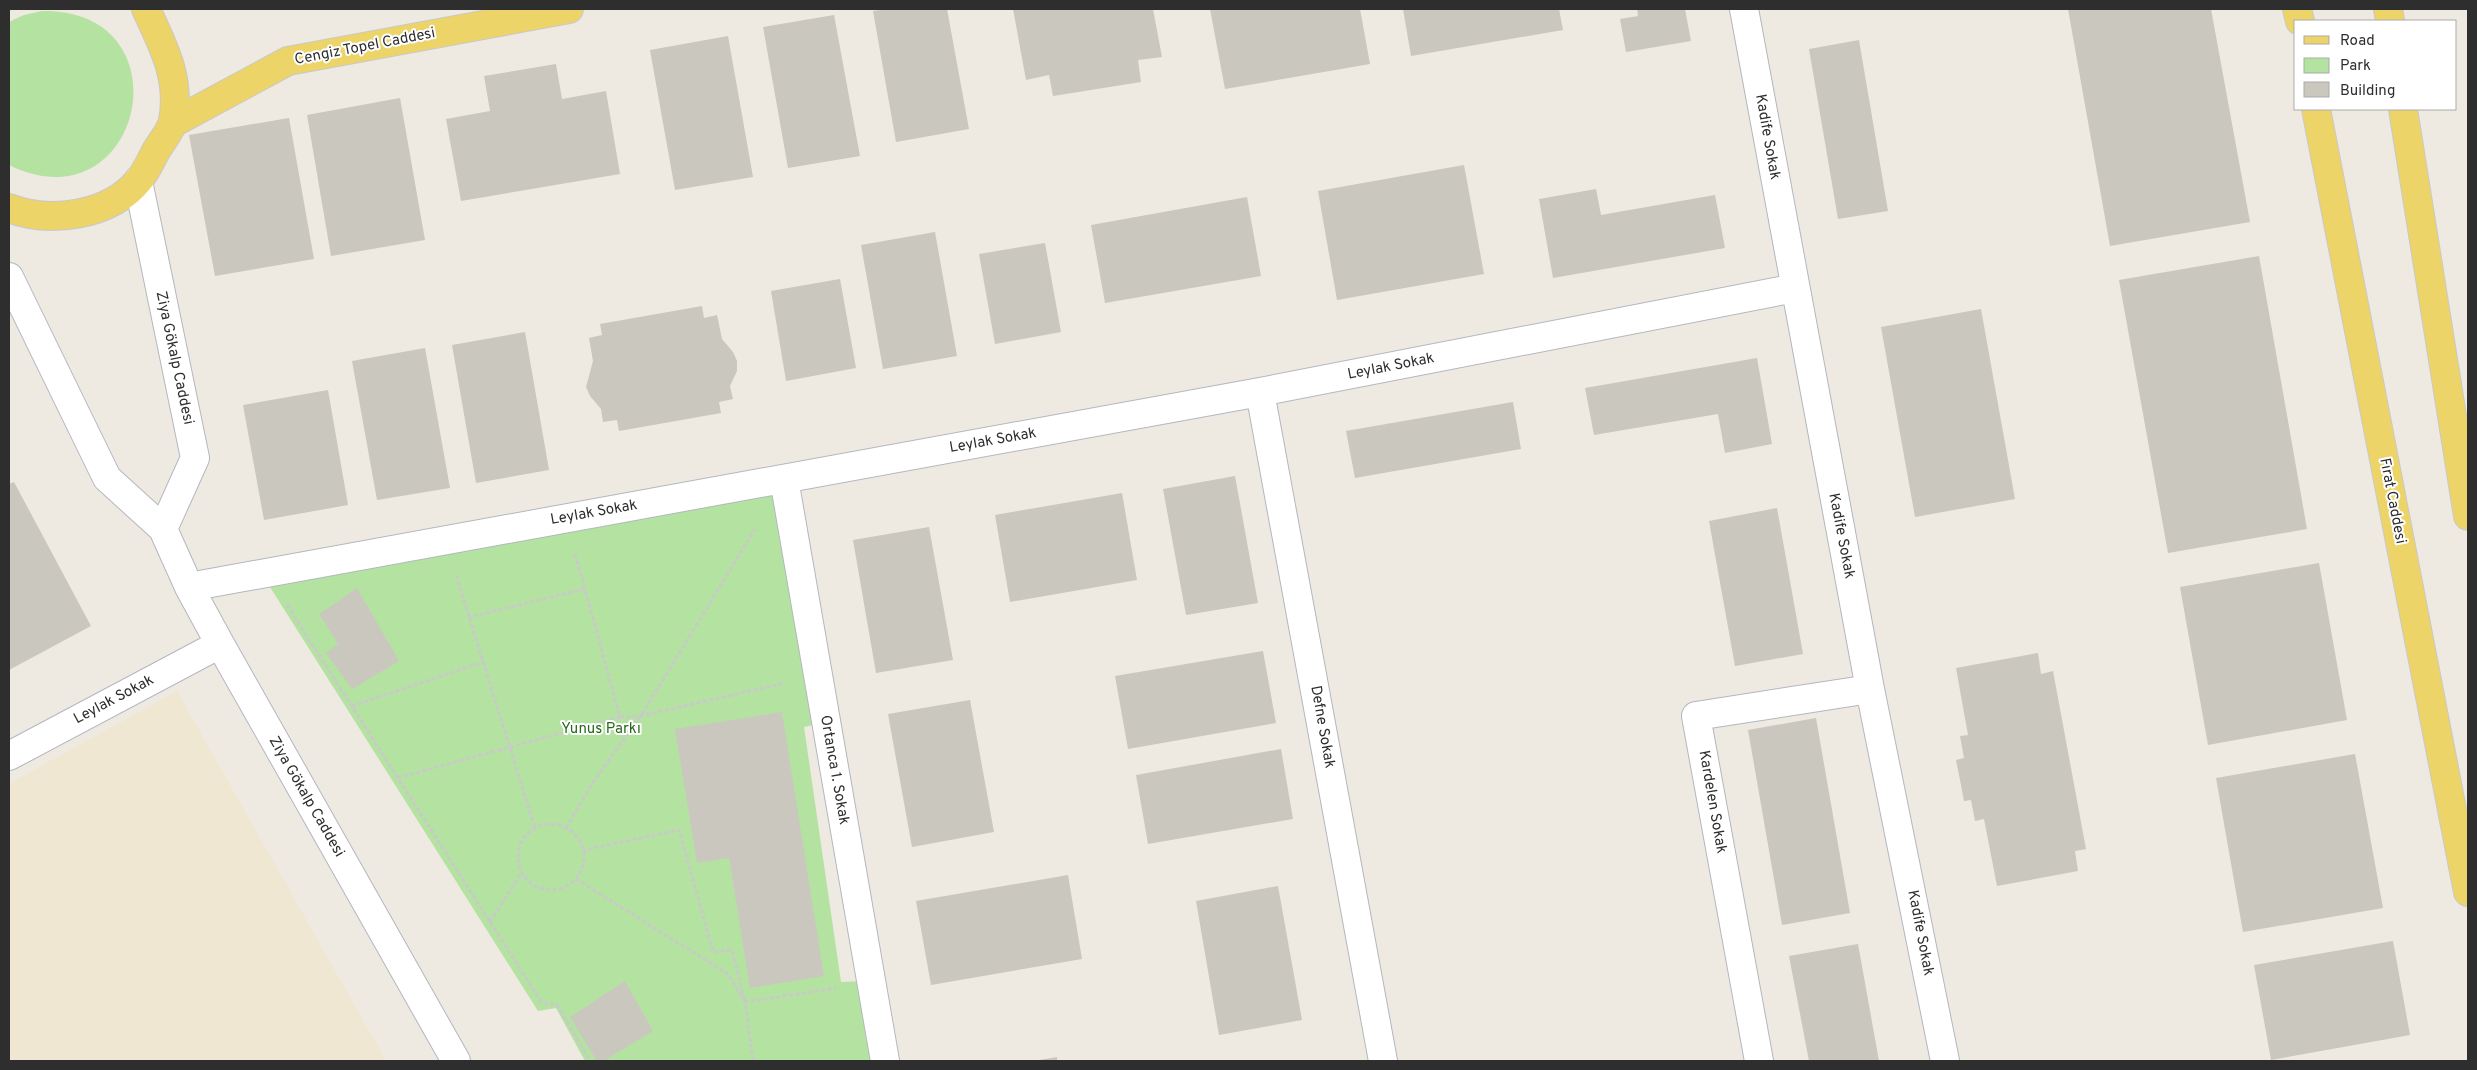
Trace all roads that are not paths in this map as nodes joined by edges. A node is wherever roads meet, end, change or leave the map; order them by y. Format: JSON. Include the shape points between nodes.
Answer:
{"nodes":[{"id":1,"x":146,"y":9,"type":"edge"},
{"id":2,"x":570,"y":9,"type":"edge"},
{"id":3,"x":1744,"y":9,"type":"edge"},
{"id":4,"x":2316,"y":110,"type":"edge"},
{"id":5,"x":2404,"y":110,"type":"edge"},
{"id":6,"x":173,"y":123,"type":"junction"},
{"id":7,"x":138,"y":181,"type":"junction"},
{"id":8,"x":9,"y":208,"type":"edge"},
{"id":9,"x":9,"y":277,"type":"edge"},
{"id":10,"x":1795,"y":288,"type":"junction"},
{"id":11,"x":1260,"y":392,"type":"junction"},
{"id":12,"x":784,"y":479,"type":"junction"},
{"id":13,"x":2468,"y":516,"type":"edge"},
{"id":14,"x":163,"y":529,"type":"junction"},
{"id":15,"x":189,"y":586,"type":"junction"},
{"id":16,"x":220,"y":644,"type":"junction"},
{"id":17,"x":1870,"y":689,"type":"junction"},
{"id":18,"x":9,"y":756,"type":"edge"},
{"id":19,"x":2468,"y":892,"type":"edge"},
{"id":20,"x":456,"y":1061,"type":"edge"},
{"id":21,"x":885,"y":1061,"type":"edge"},
{"id":22,"x":1383,"y":1061,"type":"edge"},
{"id":23,"x":1759,"y":1061,"type":"edge"},
{"id":24,"x":1946,"y":1061,"type":"edge"}],
"edges":[{"from":1,"to":6,"type":"main road","via":[[168,54],[174,81]]},
{"from":2,"to":6,"type":"main road","name":"Cengiz Topel Caddesi","via":[[288,61]]},
{"from":3,"to":10,"type":"street","name":"Kadife Sokak"},
{"from":4,"to":19,"type":"main road","name":"Fırat Caddesi"},
{"from":5,"to":13,"type":"main road"},
{"from":6,"to":7,"type":"main road"},
{"from":7,"to":8,"type":"main road","via":[[117,198],[92,210],[65,216],[38,216]]},
{"from":7,"to":14,"type":"street","name":"Ziya Gökalp Caddesi","via":[[195,458]]},
{"from":9,"to":14,"type":"street","name":"Ziya Gökalp Caddesi","via":[[107,478]]},
{"from":10,"to":11,"type":"street","name":"Leylak Sokak"},
{"from":10,"to":17,"type":"street","name":"Kadife Sokak"},
{"from":11,"to":12,"type":"street","name":"Leylak Sokak"},
{"from":11,"to":22,"type":"street","name":"Defne Sokak"},
{"from":12,"to":15,"type":"street","name":"Leylak Sokak"},
{"from":12,"to":21,"type":"street","name":"Ortanca 1. Sokak"},
{"from":14,"to":15,"type":"street","name":"Ziya Gökalp Caddesi"},
{"from":15,"to":16,"type":"street","name":"Ziya Gökalp Caddesi"},
{"from":16,"to":18,"type":"street","name":"Leylak Sokak"},
{"from":16,"to":20,"type":"street","name":"Ziya Gökalp Caddesi"},
{"from":17,"to":23,"type":"street","name":"Kardelen Sokak","via":[[1696,716]]},
{"from":17,"to":24,"type":"street","name":"Kadife Sokak"}]}
